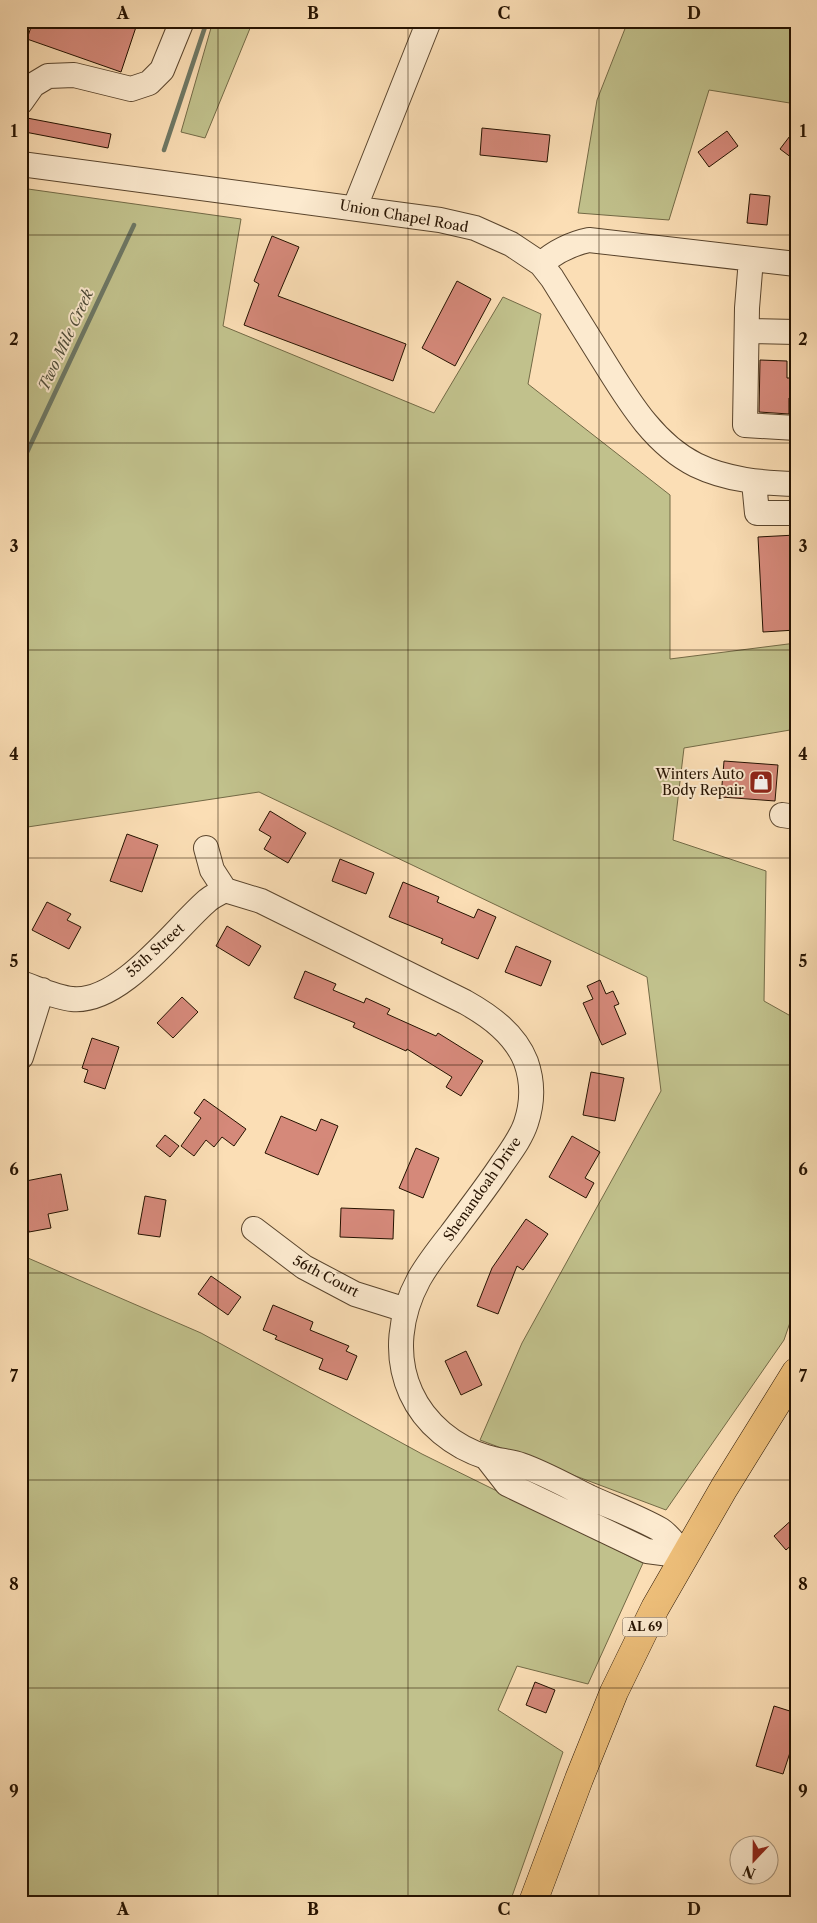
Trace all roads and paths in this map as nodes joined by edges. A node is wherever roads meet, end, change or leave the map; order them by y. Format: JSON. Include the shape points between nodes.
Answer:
{"nodes":[{"id":1,"x":182,"y":21,"type":"edge"},
{"id":2,"x":429,"y":21,"type":"edge"},
{"id":3,"x":21,"y":102,"type":"edge"},
{"id":4,"x":21,"y":164,"type":"edge"},
{"id":5,"x":355,"y":207,"type":"junction"},
{"id":6,"x":751,"y":259,"type":"junction"},
{"id":7,"x":541,"y":264,"type":"junction"},
{"id":8,"x":796,"y":264,"type":"edge"},
{"id":9,"x":746,"y":331,"type":"junction"},
{"id":10,"x":796,"y":332,"type":"edge"},
{"id":11,"x":796,"y":428,"type":"edge"},
{"id":12,"x":754,"y":482,"type":"junction"},
{"id":13,"x":796,"y":484,"type":"edge"},
{"id":14,"x":796,"y":512,"type":"edge"},
{"id":15,"x":206,"y":848,"type":"dead end"},
{"id":16,"x":224,"y":890,"type":"junction"},
{"id":17,"x":32,"y":986,"type":"edge"},
{"id":18,"x":21,"y":1057,"type":"edge"},
{"id":19,"x":254,"y":1229,"type":"dead end"},
{"id":20,"x":406,"y":1310,"type":"junction"},
{"id":21,"x":796,"y":1372,"type":"edge"},
{"id":22,"x":686,"y":1556,"type":"junction"},
{"id":23,"x":533,"y":1902,"type":"edge"}],
"edges":[{"from":1,"to":3,"type":"street","via":[[162,70],[149,83],[131,89],[74,75],[48,76],[33,85]]},
{"from":2,"to":5,"type":"street"},
{"from":4,"to":5,"type":"street","name":"Union Chapel Road"},
{"from":5,"to":7,"type":"street","name":"Union Chapel Road","via":[[475,228],[512,244]]},
{"from":6,"to":7,"type":"street","via":[[589,240],[571,244]]},
{"from":6,"to":8,"type":"street"},
{"from":6,"to":9,"type":"street"},
{"from":7,"to":12,"type":"street","name":"Union Chapel Road","via":[[632,406],[652,430],[675,452],[696,465]]},
{"from":9,"to":10,"type":"street"},
{"from":9,"to":11,"type":"street","via":[[746,425]]},
{"from":12,"to":13,"type":"street","name":"Union Chapel Road"},
{"from":12,"to":14,"type":"street","via":[[756,513]]},
{"from":15,"to":16,"type":"street","via":[[212,870]]},
{"from":16,"to":17,"type":"street","name":"55th Street","via":[[209,900],[141,967],[110,989],[73,999]]},
{"from":16,"to":20,"type":"street","name":"Shenandoah Drive","via":[[261,901],[474,1007],[497,1023],[522,1052],[532,1088],[526,1125],[486,1188],[428,1263]]},
{"from":17,"to":18,"type":"street"},
{"from":19,"to":20,"type":"street","name":"56th Court","via":[[304,1268],[356,1294]]},
{"from":20,"to":22,"type":"street","name":"Shenandoah Drive","via":[[400,1336],[404,1374],[411,1392],[433,1426],[458,1444],[486,1457],[507,1484],[647,1551]]},
{"from":21,"to":22,"type":"main road","number":"AL 69"},
{"from":22,"to":23,"type":"main road","number":"AL 69","via":[[654,1608],[614,1692]]}]}
